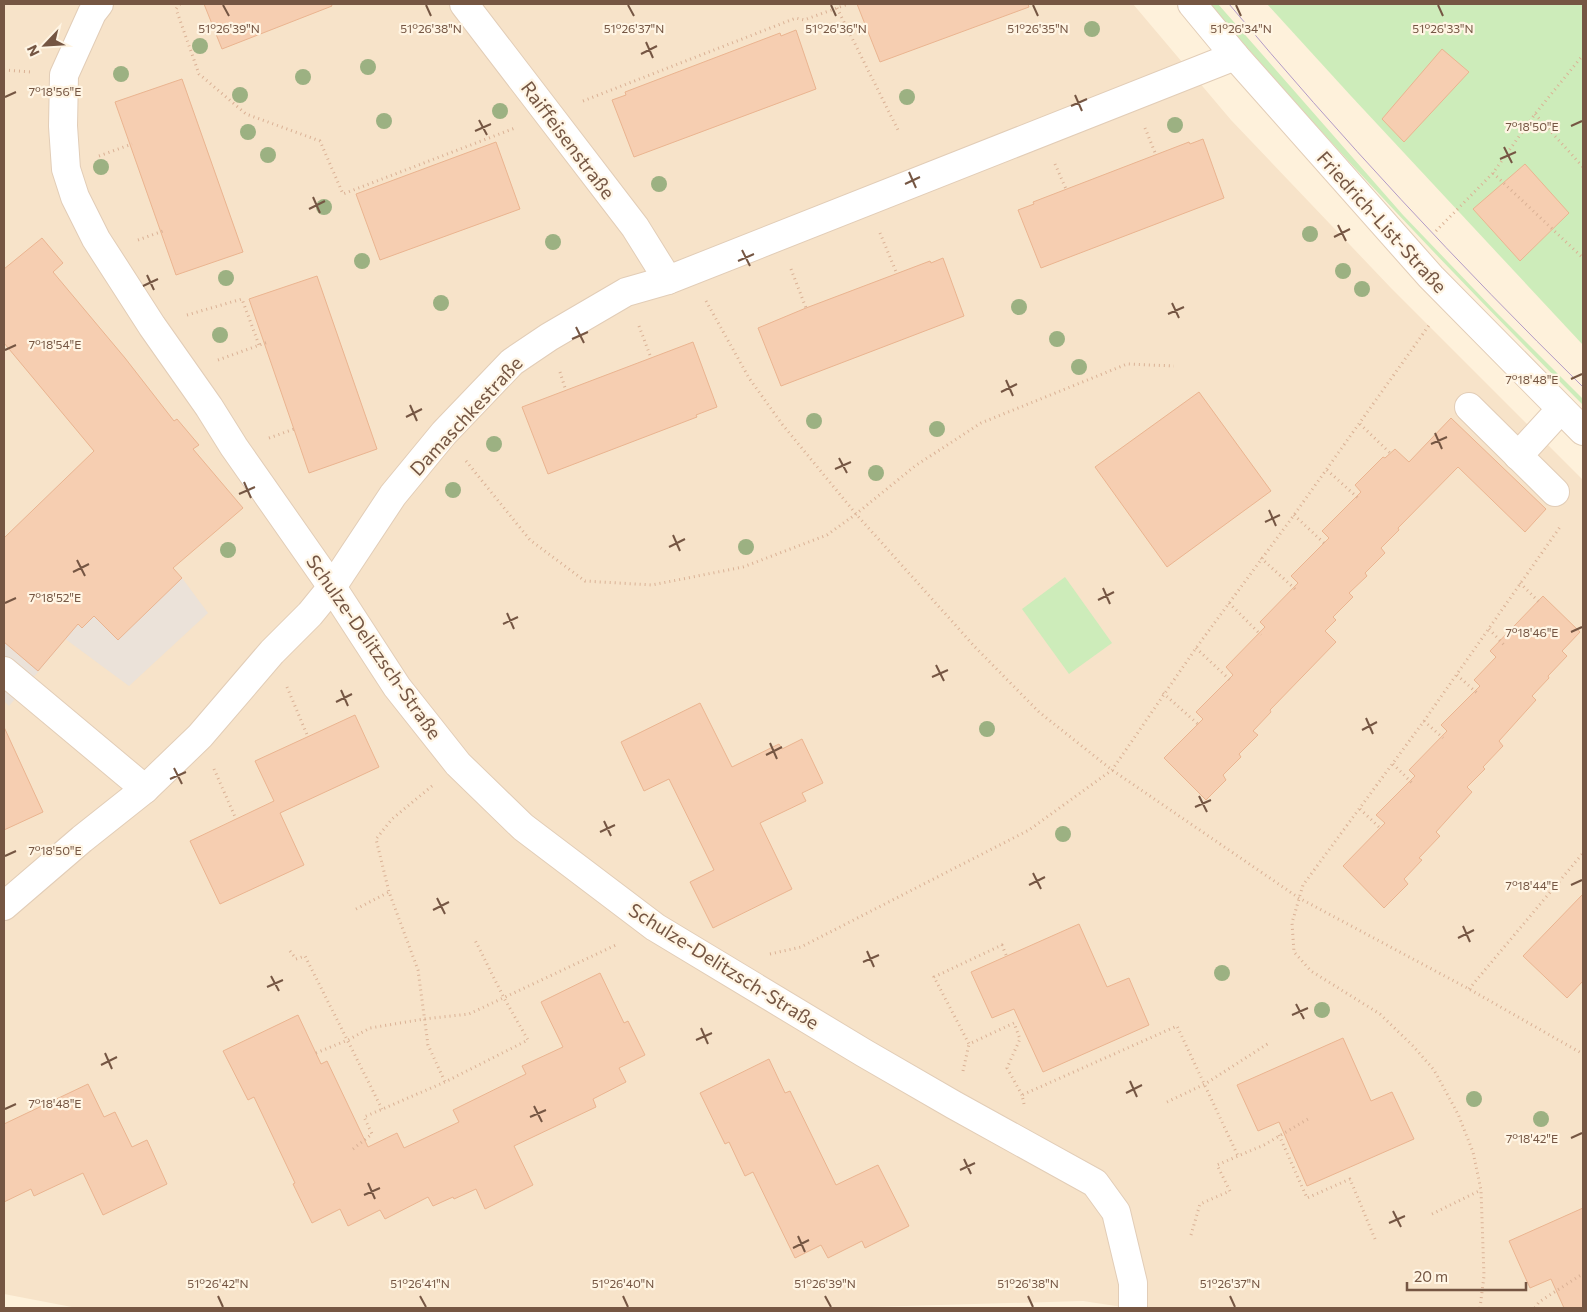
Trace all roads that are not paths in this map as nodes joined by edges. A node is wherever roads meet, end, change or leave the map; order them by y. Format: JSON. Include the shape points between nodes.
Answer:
{"nodes":[{"id":1,"x":100,"y":4,"type":"edge"},
{"id":2,"x":464,"y":4,"type":"edge"},
{"id":3,"x":1192,"y":4,"type":"edge"},
{"id":4,"x":1235,"y":56,"type":"junction"},
{"id":5,"x":678,"y":275,"type":"junction"},
{"id":6,"x":1469,"y":407,"type":"dead end"},
{"id":7,"x":1561,"y":409,"type":"junction"},
{"id":8,"x":1583,"y":431,"type":"edge"},
{"id":9,"x":1518,"y":456,"type":"junction"},
{"id":10,"x":1555,"y":492,"type":"dead end"},
{"id":11,"x":332,"y":587,"type":"junction"},
{"id":12,"x":4,"y":671,"type":"edge"},
{"id":13,"x":145,"y":789,"type":"junction"},
{"id":14,"x":4,"y":906,"type":"edge"},
{"id":15,"x":1133,"y":1308,"type":"edge"}],
"edges":[{"from":1,"to":11,"type":"street","name":"Schulze-Delitzsch-Straße","via":[[92,13],[64,75],[66,169],[75,197],[96,239],[152,326]]},
{"from":2,"to":5,"type":"street","name":"Raiffeisenstraße","via":[[635,227]]},
{"from":3,"to":4,"type":"street","name":"Friedrich-List-Straße"},
{"from":4,"to":5,"type":"street","name":"Damaschkestraße"},
{"from":4,"to":7,"type":"street","name":"Friedrich-List-Straße","via":[[1450,297]]},
{"from":5,"to":11,"type":"street","name":"Damaschkestraße","via":[[626,292],[512,362],[444,433],[393,495]]},
{"from":6,"to":9,"type":"street"},
{"from":7,"to":8,"type":"street","name":"Friedrich-List-Straße"},
{"from":7,"to":9,"type":"street"},
{"from":9,"to":10,"type":"street"},
{"from":11,"to":13,"type":"street","name":"Damaschkestraße","via":[[200,736]]},
{"from":11,"to":15,"type":"street","name":"Schulze-Delitzsch-Straße","via":[[398,686],[458,764],[523,827],[655,927],[864,1054],[1095,1183],[1116,1212],[1133,1282]]},
{"from":12,"to":13,"type":"street"},
{"from":13,"to":14,"type":"street","name":"Damaschkestraße"}]}
